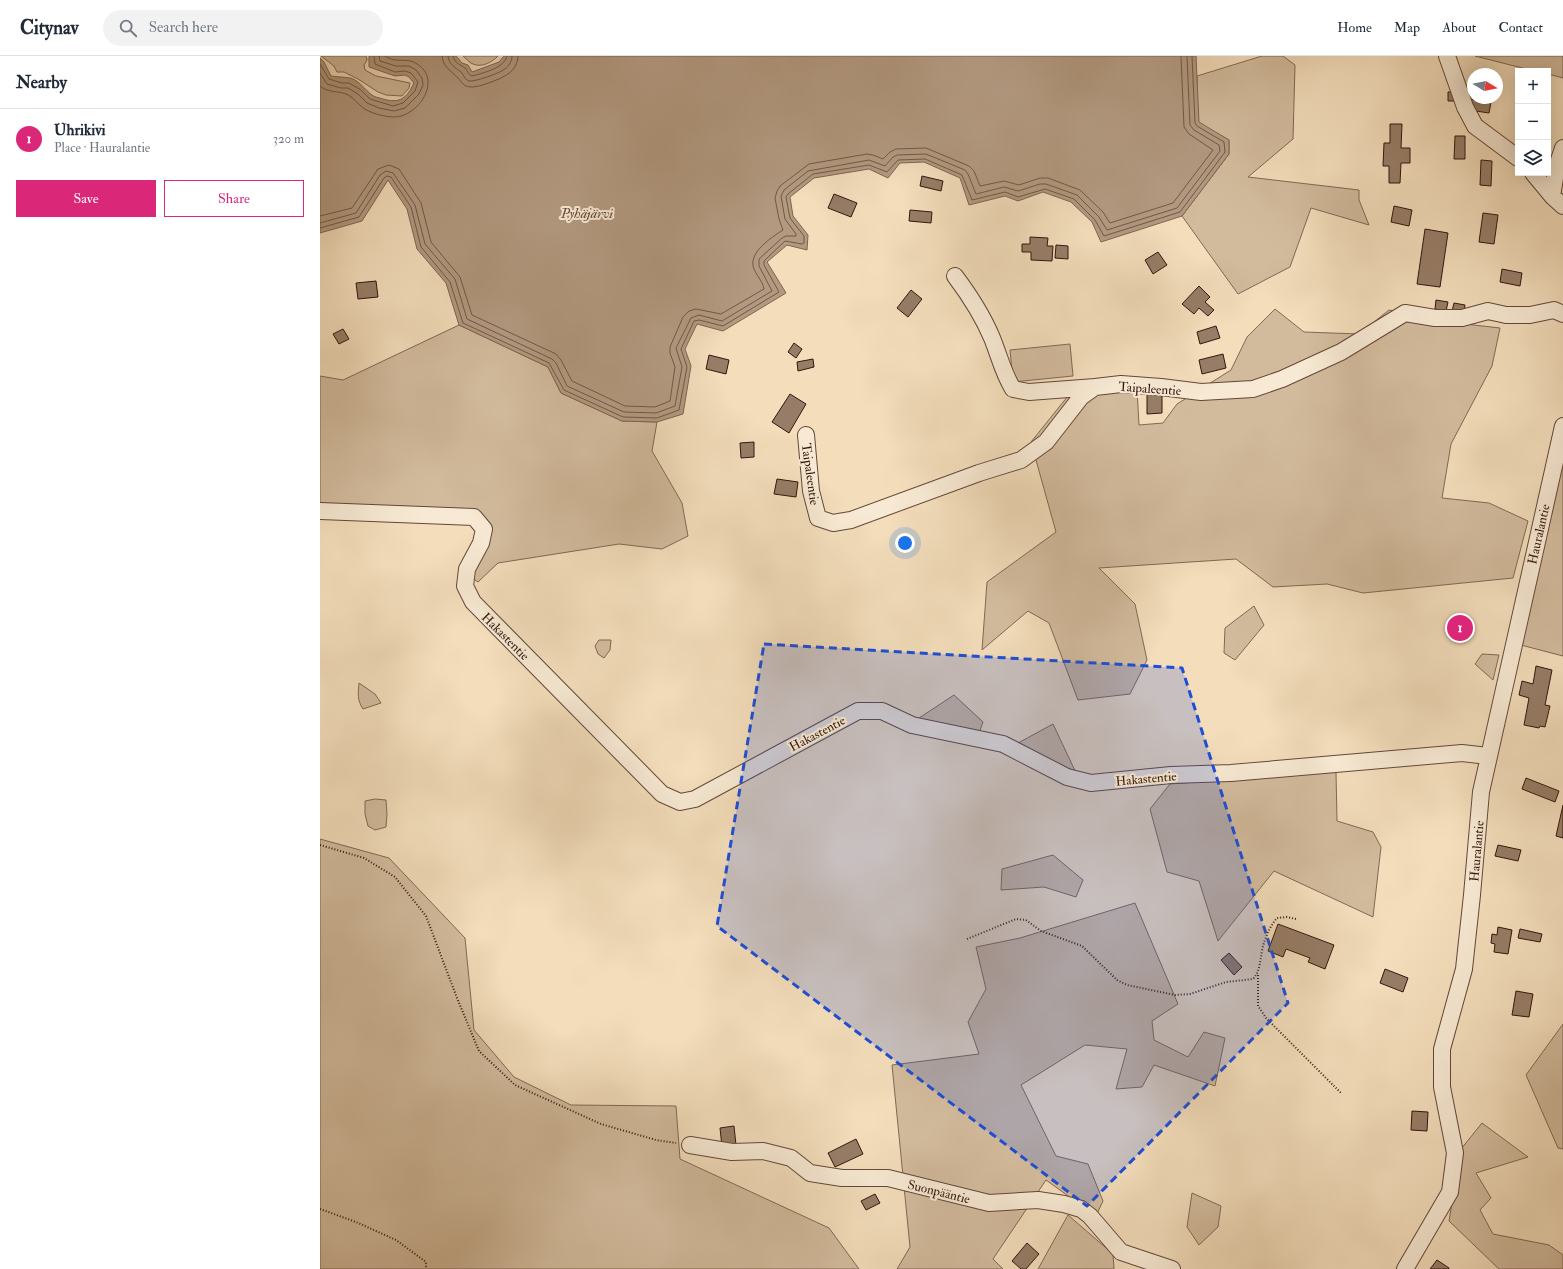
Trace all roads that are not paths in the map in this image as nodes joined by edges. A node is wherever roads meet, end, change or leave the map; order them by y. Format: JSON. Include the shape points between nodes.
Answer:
{"nodes":[{"id":1,"x":1447,"y":56,"type":"edge"},
{"id":2,"x":1563,"y":148,"type":"edge"},
{"id":3,"x":1515,"y":156,"type":"edge"},
{"id":4,"x":1536,"y":176,"type":"edge"},
{"id":5,"x":1558,"y":201,"type":"edge"},
{"id":6,"x":955,"y":276,"type":"dead end"},
{"id":7,"x":1563,"y":314,"type":"edge"},
{"id":8,"x":1095,"y":387,"type":"junction"},
{"id":9,"x":1563,"y":426,"type":"edge"},
{"id":10,"x":806,"y":436,"type":"dead end"},
{"id":11,"x":320,"y":511,"type":"edge"},
{"id":12,"x":1488,"y":756,"type":"junction"},
{"id":13,"x":690,"y":1145,"type":"road end"},
{"id":14,"x":1172,"y":1269,"type":"edge"},
{"id":15,"x":1405,"y":1269,"type":"edge"}],
"edges":[{"from":1,"to":3,"type":"street","via":[[1465,107],[1475,126]]},
{"from":2,"to":5,"type":"street","via":[[1557,166]]},
{"from":4,"to":5,"type":"street"},
{"from":6,"to":8,"type":"street","via":[[975,302],[992,338],[1006,378],[1014,389],[1028,392]]},
{"from":7,"to":8,"type":"street","name":"Taipaleentie","via":[[1554,310],[1506,316],[1488,311],[1462,318],[1436,318],[1405,313],[1341,352],[1253,390],[1201,392],[1121,384]]},
{"from":8,"to":10,"type":"street","name":"Taipaleentie","via":[[1081,397],[1046,442],[1021,460],[852,520],[833,523],[818,518],[811,490]]},
{"from":9,"to":12,"type":"street","name":"Hauralantie"},
{"from":11,"to":12,"type":"street","name":"Hakastentie","via":[[474,517],[484,529],[481,543],[467,569],[465,586],[473,602],[662,794],[680,802],[695,799],[858,711],[882,711],[912,725],[1003,744],[1067,777],[1091,783],[1170,775],[1231,774],[1462,753]]},
{"from":12,"to":15,"type":"street","name":"Hauralantie","via":[[1481,792],[1464,969],[1442,1049],[1442,1087],[1455,1153],[1450,1192]]},
{"from":13,"to":14,"type":"street","name":"Suonpääntie","via":[[732,1152],[763,1151],[791,1158],[810,1173],[842,1178],[888,1178],[989,1203],[1038,1200],[1064,1204],[1081,1209],[1090,1216],[1121,1252]]}]}
